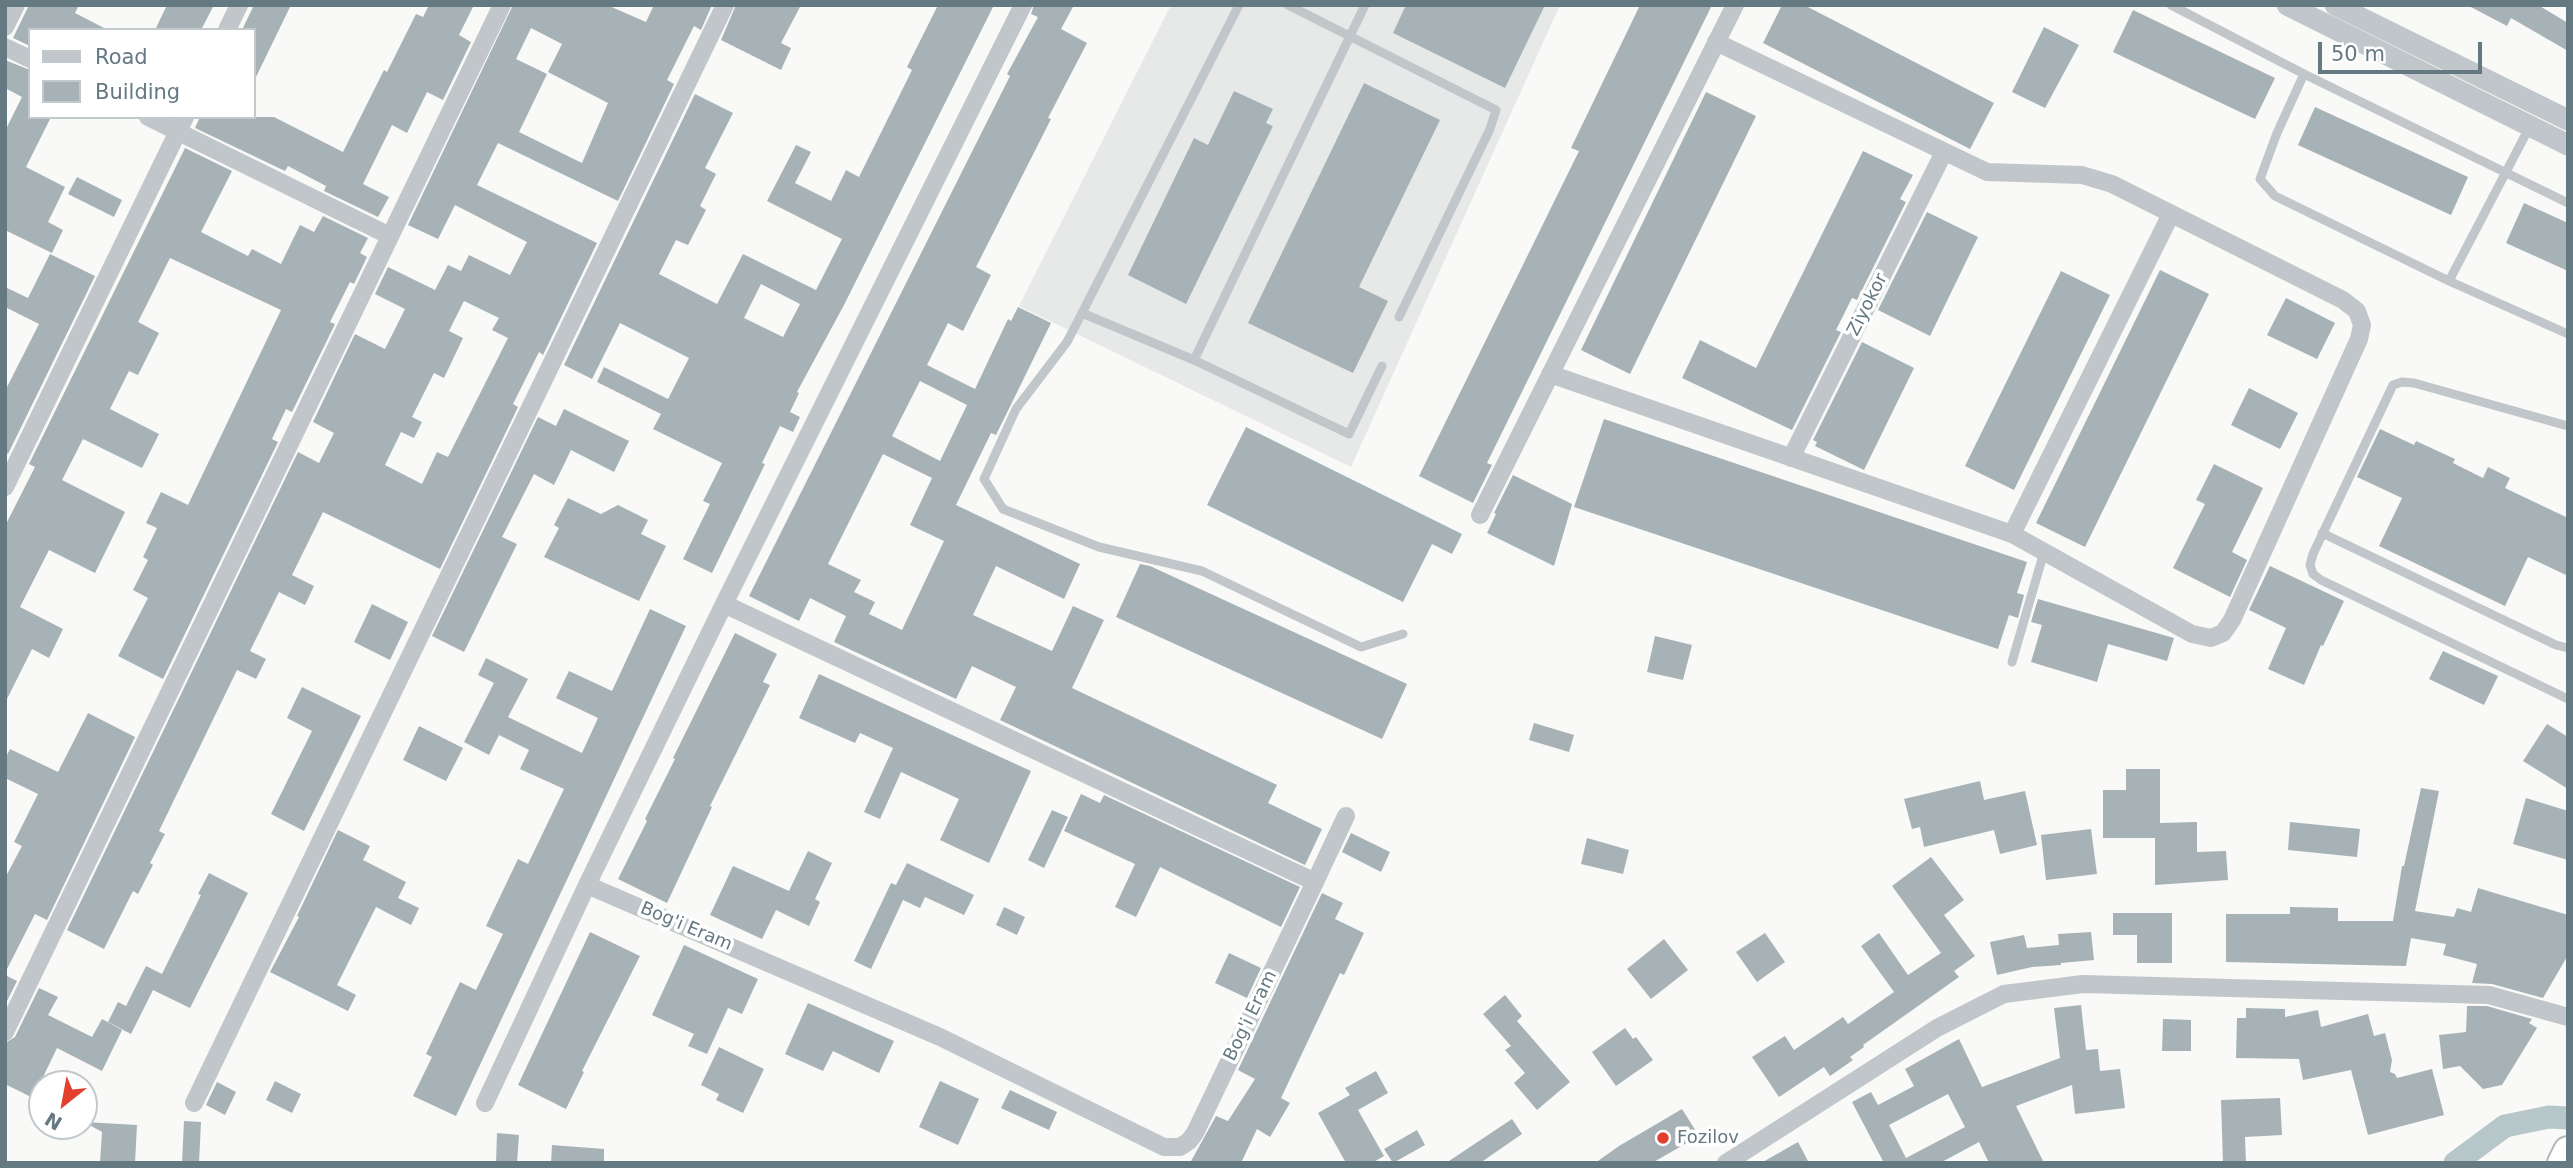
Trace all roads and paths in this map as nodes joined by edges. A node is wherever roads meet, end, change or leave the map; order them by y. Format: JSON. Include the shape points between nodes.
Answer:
{"nodes":[{"id":1,"x":16,"y":5,"type":"edge"},
{"id":2,"x":239,"y":5,"type":"edge"},
{"id":3,"x":502,"y":5,"type":"edge"},
{"id":4,"x":725,"y":5,"type":"edge"},
{"id":5,"x":1023,"y":5,"type":"edge"},
{"id":6,"x":1240,"y":5,"type":"edge"},
{"id":7,"x":1289,"y":5,"type":"edge"},
{"id":8,"x":1365,"y":5,"type":"edge"},
{"id":9,"x":1735,"y":5,"type":"edge"},
{"id":10,"x":2171,"y":5,"type":"edge"},
{"id":11,"x":2287,"y":5,"type":"edge"},
{"id":12,"x":2335,"y":5,"type":"edge"},
{"id":13,"x":5,"y":27,"type":"edge"},
{"id":14,"x":228,"y":28,"type":"edge"},
{"id":15,"x":1349,"y":38,"type":"junction"},
{"id":16,"x":1716,"y":41,"type":"junction"},
{"id":17,"x":5,"y":47,"type":"edge"},
{"id":18,"x":28,"y":59,"type":"edge"},
{"id":19,"x":2304,"y":74,"type":"junction"},
{"id":20,"x":156,"y":119,"type":"edge"},
{"id":21,"x":2568,"y":120,"type":"edge"},
{"id":22,"x":181,"y":125,"type":"edge"},
{"id":23,"x":2530,"y":126,"type":"junction"},
{"id":24,"x":2568,"y":145,"type":"edge"},
{"id":25,"x":1944,"y":152,"type":"junction"},
{"id":26,"x":2504,"y":172,"type":"junction"},
{"id":27,"x":2568,"y":203,"type":"edge"},
{"id":28,"x":2171,"y":214,"type":"junction"},
{"id":29,"x":390,"y":236,"type":"junction"},
{"id":30,"x":2449,"y":281,"type":"junction"},
{"id":31,"x":1082,"y":313,"type":"junction"},
{"id":32,"x":1399,"y":317,"type":"dead end"},
{"id":33,"x":2568,"y":334,"type":"edge"},
{"id":34,"x":1194,"y":360,"type":"junction"},
{"id":35,"x":1382,"y":366,"type":"dead end"},
{"id":36,"x":1550,"y":374,"type":"junction"},
{"id":37,"x":2568,"y":426,"type":"edge"},
{"id":38,"x":1791,"y":458,"type":"junction"},
{"id":39,"x":5,"y":487,"type":"edge"},
{"id":40,"x":1480,"y":515,"type":"dead end"},
{"id":41,"x":2322,"y":533,"type":"junction"},
{"id":42,"x":2012,"y":534,"type":"junction"},
{"id":43,"x":2044,"y":552,"type":"junction"},
{"id":44,"x":724,"y":604,"type":"junction"},
{"id":45,"x":1404,"y":634,"type":"dead end"},
{"id":46,"x":2568,"y":648,"type":"edge"},
{"id":47,"x":2012,"y":662,"type":"dead end"},
{"id":48,"x":2568,"y":699,"type":"edge"},
{"id":49,"x":1346,"y":816,"type":"dead end"},
{"id":50,"x":1315,"y":882,"type":"junction"},
{"id":51,"x":587,"y":885,"type":"junction"},
{"id":52,"x":2568,"y":1017,"type":"edge"},
{"id":53,"x":5,"y":1032,"type":"edge"},
{"id":54,"x":194,"y":1103,"type":"dead end"},
{"id":55,"x":485,"y":1103,"type":"dead end"},
{"id":56,"x":2568,"y":1151,"type":"edge"},
{"id":57,"x":1726,"y":1163,"type":"edge"},
{"id":58,"x":2562,"y":1163,"type":"edge"}],
"edges":[{"from":1,"to":13,"type":"street"},
{"from":2,"to":14,"type":"street"},
{"from":3,"to":29,"type":"street"},
{"from":4,"to":54,"type":"street"},
{"from":5,"to":44,"type":"street"},
{"from":6,"to":31,"type":"lane"},
{"from":7,"to":15,"type":"lane"},
{"from":8,"to":15,"type":"lane"},
{"from":9,"to":16,"type":"street"},
{"from":10,"to":19,"type":"lane"},
{"from":11,"to":23,"type":"street"},
{"from":12,"to":21,"type":"street"},
{"from":15,"to":32,"type":"lane","via":[[1496,110]]},
{"from":15,"to":34,"type":"lane"},
{"from":16,"to":25,"type":"street"},
{"from":16,"to":36,"type":"street"},
{"from":17,"to":18,"type":"street"},
{"from":19,"to":26,"type":"lane"},
{"from":19,"to":30,"type":"lane","via":[[2260,179],[2275,196]]},
{"from":20,"to":22,"type":"street"},
{"from":22,"to":29,"type":"street"},
{"from":22,"to":39,"type":"street"},
{"from":23,"to":24,"type":"street"},
{"from":23,"to":26,"type":"lane"},
{"from":25,"to":28,"type":"street","via":[[1987,172],[2098,178]]},
{"from":25,"to":38,"type":"street","name":"Ziyokor"},
{"from":26,"to":27,"type":"lane"},
{"from":26,"to":30,"type":"lane"},
{"from":28,"to":42,"type":"street"},
{"from":28,"to":43,"type":"street","via":[[2343,300],[2357,312],[2362,325],[2360,339],[2223,633],[2211,638],[2192,634]]},
{"from":29,"to":53,"type":"street"},
{"from":30,"to":33,"type":"lane"},
{"from":31,"to":34,"type":"lane"},
{"from":31,"to":45,"type":"lane","via":[[1067,342],[1016,409],[984,479],[1003,509],[1099,547],[1202,571],[1361,646]]},
{"from":34,"to":35,"type":"lane","via":[[1349,434]]},
{"from":36,"to":38,"type":"street"},
{"from":36,"to":40,"type":"street"},
{"from":37,"to":41,"type":"lane","via":[[2414,383],[2393,385]]},
{"from":38,"to":42,"type":"street"},
{"from":41,"to":46,"type":"lane"},
{"from":41,"to":48,"type":"lane","via":[[2310,565],[2321,580]]},
{"from":42,"to":43,"type":"street"},
{"from":43,"to":47,"type":"lane"},
{"from":44,"to":50,"type":"street"},
{"from":44,"to":51,"type":"street"},
{"from":49,"to":50,"type":"street","name":"Bog'i Eram"},
{"from":50,"to":51,"type":"street","name":"Bog'i Eram","via":[[1195,1133],[1180,1147],[1164,1147],[940,1037]]},
{"from":51,"to":55,"type":"street"},
{"from":52,"to":57,"type":"street","via":[[2490,995],[2083,984],[2004,994],[1937,1028]]},
{"from":56,"to":58,"type":"highway"}]}
